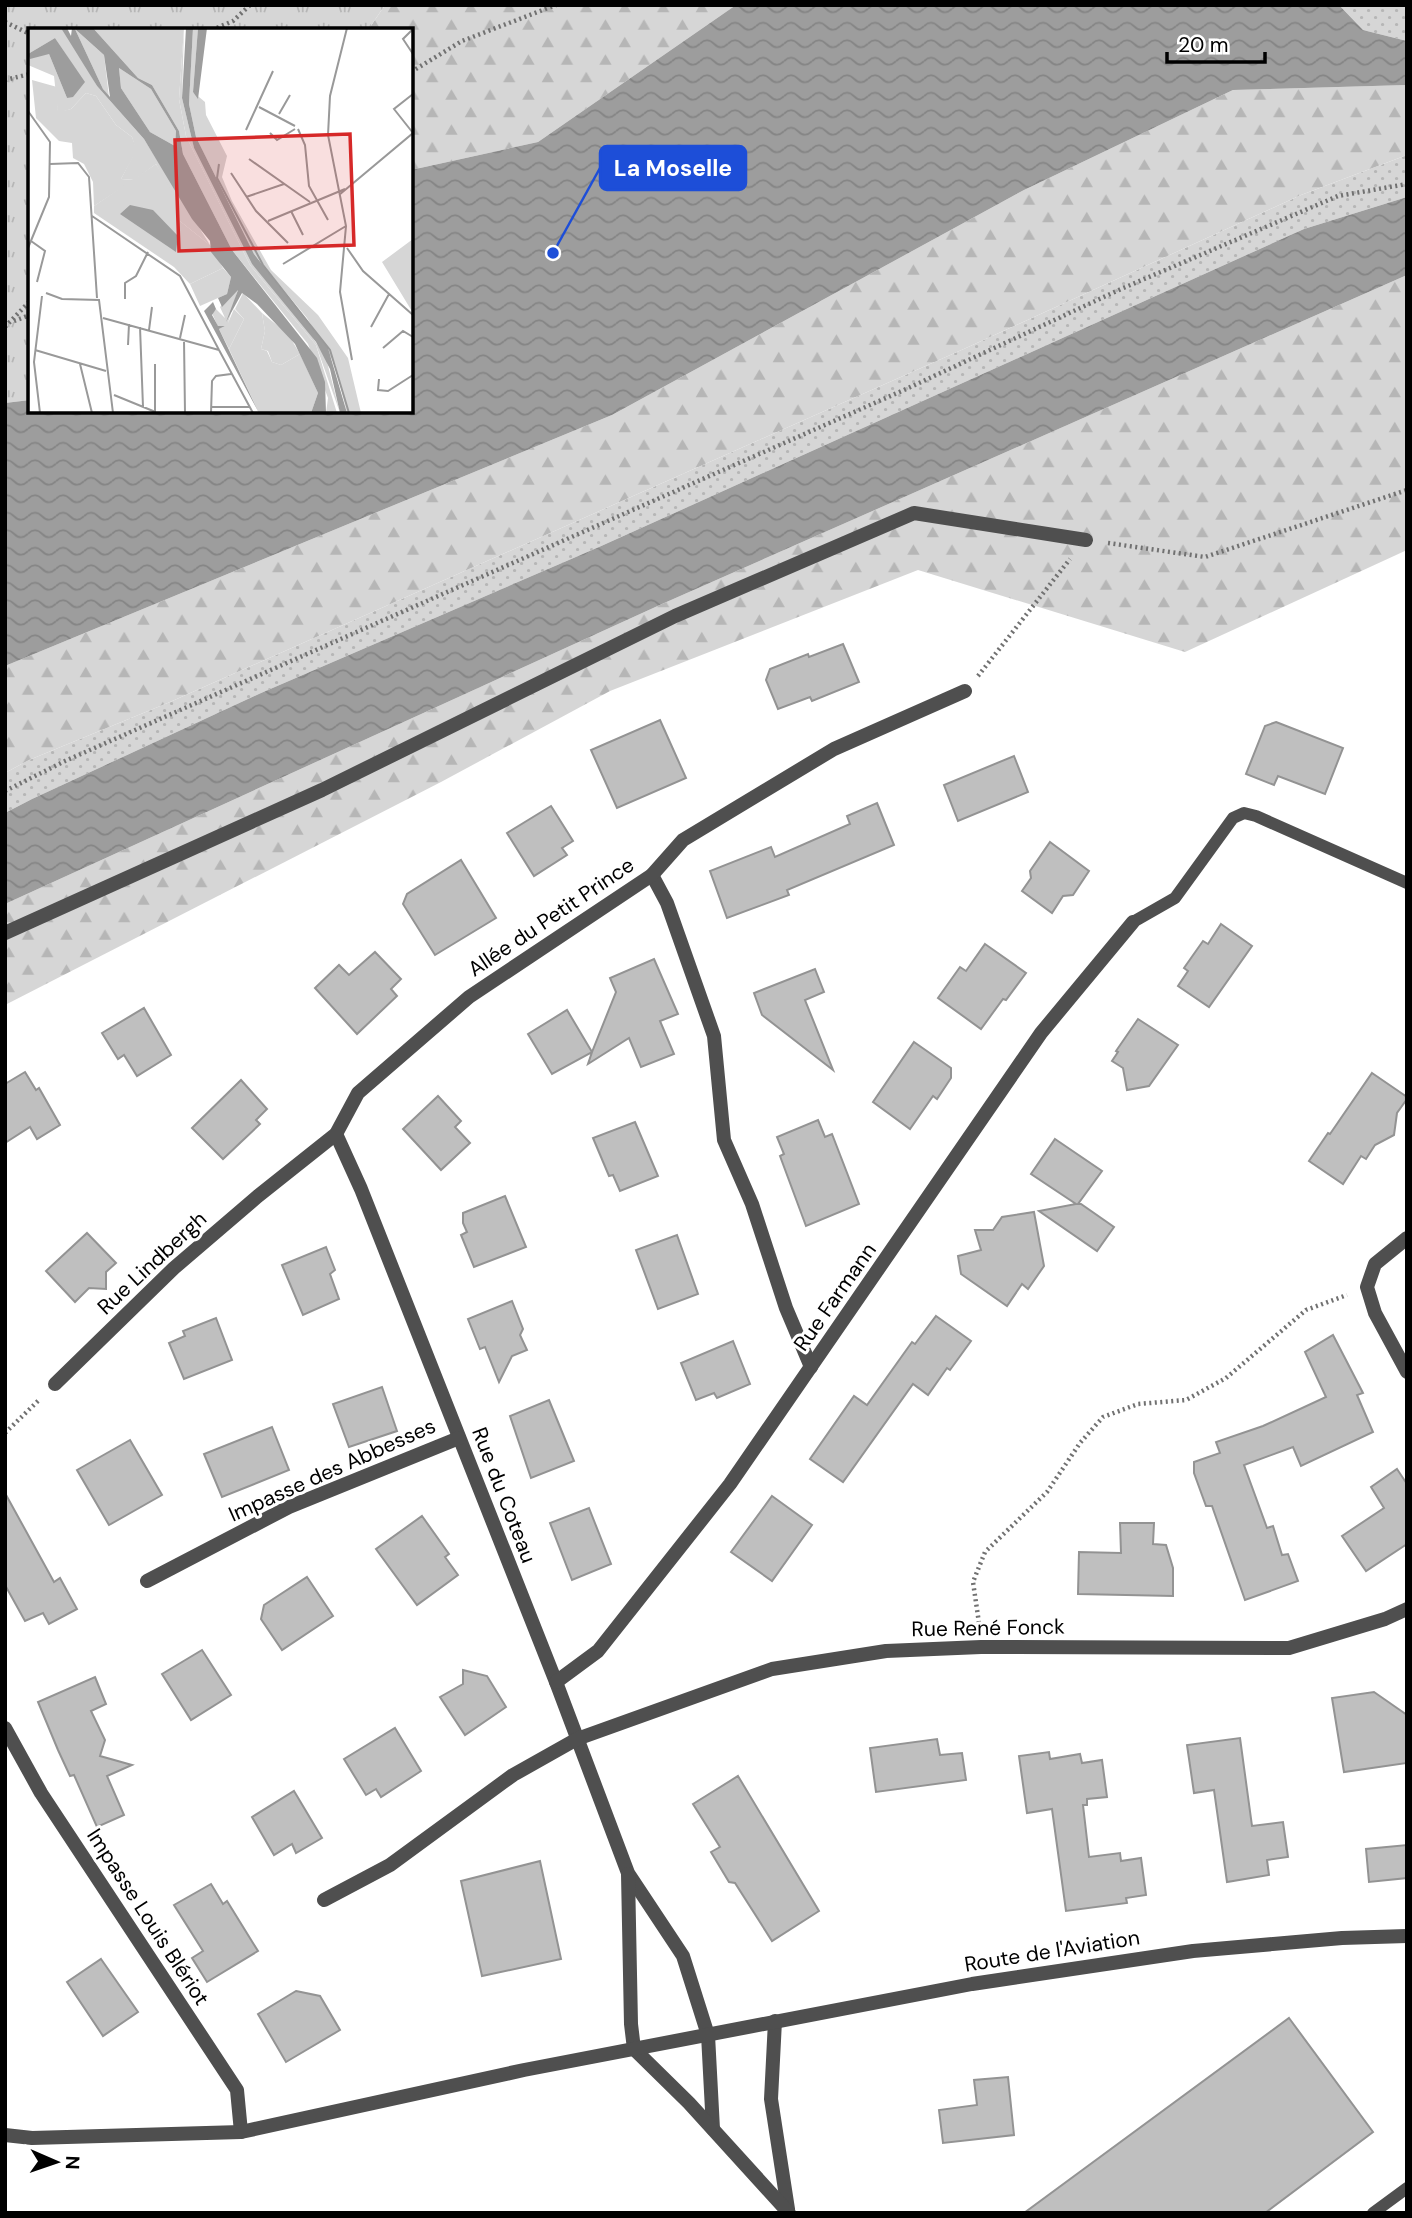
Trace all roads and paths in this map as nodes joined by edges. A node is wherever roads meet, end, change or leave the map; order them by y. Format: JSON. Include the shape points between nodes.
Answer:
{"nodes":[{"id":1,"x":250,"y":5,"type":"edge"},
{"id":2,"x":556,"y":5,"type":"edge"},
{"id":3,"x":5,"y":22,"type":"edge"},
{"id":4,"x":217,"y":28,"type":"edge"},
{"id":5,"x":28,"y":33,"type":"edge"},
{"id":6,"x":413,"y":71,"type":"edge"},
{"id":7,"x":28,"y":74,"type":"edge"},
{"id":8,"x":5,"y":80,"type":"edge"},
{"id":9,"x":1407,"y":184,"type":"edge"},
{"id":10,"x":28,"y":303,"type":"edge"},
{"id":11,"x":28,"y":316,"type":"edge"},
{"id":12,"x":11,"y":322,"type":"junction"},
{"id":13,"x":5,"y":327,"type":"edge"},
{"id":14,"x":1407,"y":490,"type":"edge"},
{"id":15,"x":1086,"y":540,"type":"junction"},
{"id":16,"x":965,"y":691,"type":"joint"},
{"id":17,"x":5,"y":791,"type":"edge"},
{"id":18,"x":652,"y":875,"type":"junction"},
{"id":19,"x":1407,"y":883,"type":"edge"},
{"id":20,"x":1133,"y":922,"type":"joint"},
{"id":21,"x":5,"y":933,"type":"edge"},
{"id":22,"x":336,"y":1134,"type":"junction"},
{"id":23,"x":1407,"y":1238,"type":"edge"},
{"id":24,"x":1367,"y":1287,"type":"junction"},
{"id":25,"x":811,"y":1367,"type":"junction"},
{"id":26,"x":1407,"y":1372,"type":"edge"},
{"id":27,"x":55,"y":1384,"type":"joint"},
{"id":28,"x":5,"y":1433,"type":"edge"},
{"id":29,"x":459,"y":1438,"type":"junction"},
{"id":30,"x":147,"y":1581,"type":"dead end"},
{"id":31,"x":1407,"y":1609,"type":"edge"},
{"id":32,"x":981,"y":1647,"type":"junction"},
{"id":33,"x":556,"y":1682,"type":"junction"},
{"id":34,"x":5,"y":1728,"type":"edge"},
{"id":35,"x":577,"y":1739,"type":"junction"},
{"id":36,"x":628,"y":1873,"type":"junction"},
{"id":37,"x":324,"y":1900,"type":"dead end"},
{"id":38,"x":1407,"y":1936,"type":"edge"},
{"id":39,"x":775,"y":2021,"type":"junction"},
{"id":40,"x":708,"y":2035,"type":"junction"},
{"id":41,"x":634,"y":2049,"type":"junction"},
{"id":42,"x":713,"y":2129,"type":"junction"},
{"id":43,"x":241,"y":2132,"type":"junction"},
{"id":44,"x":5,"y":2135,"type":"edge"},
{"id":45,"x":1407,"y":2188,"type":"edge"},
{"id":46,"x":789,"y":2212,"type":"edge"},
{"id":47,"x":1373,"y":2213,"type":"edge"}],
"edges":[{"from":1,"to":4,"type":"path","via":[[233,21]]},
{"from":2,"to":6,"type":"path","via":[[462,41]]},
{"from":3,"to":5,"type":"path"},
{"from":7,"to":8,"type":"path"},
{"from":9,"to":17,"type":"path","via":[[1338,196],[1121,289]]},
{"from":10,"to":12,"type":"path"},
{"from":11,"to":12,"type":"path"},
{"from":12,"to":13,"type":"path"},
{"from":14,"to":15,"type":"path","via":[[1205,557]]},
{"from":15,"to":16,"type":"path"},
{"from":15,"to":21,"type":"street","via":[[914,513],[675,616],[321,790]]},
{"from":16,"to":18,"type":"street","name":"Allée du Petit Prince","via":[[834,749],[683,840]]},
{"from":18,"to":22,"type":"street","name":"Allée du Petit Prince","via":[[469,997],[358,1093]]},
{"from":18,"to":25,"type":"street","via":[[667,903],[714,1036],[723,1140],[752,1204]]},
{"from":19,"to":20,"type":"lane","via":[[1244,813],[1233,818],[1175,898]]},
{"from":20,"to":25,"type":"street","name":"Rue Farmann","via":[[1041,1033]]},
{"from":22,"to":27,"type":"street","name":"Rue Lindbergh","via":[[174,1268]]},
{"from":22,"to":29,"type":"street","name":"Rue du Coteau"},
{"from":23,"to":24,"type":"street","via":[[1375,1264]]},
{"from":24,"to":26,"type":"street","via":[[1375,1313]]},
{"from":24,"to":32,"type":"path","via":[[1306,1310],[1226,1378],[1186,1400],[1138,1404],[1103,1417],[1047,1492],[985,1552],[973,1582]]},
{"from":25,"to":33,"type":"street","name":"Rue Farmann","via":[[730,1483],[598,1651]]},
{"from":27,"to":28,"type":"path"},
{"from":29,"to":30,"type":"street","name":"Impasse des Abbesses","via":[[289,1507]]},
{"from":29,"to":33,"type":"street","name":"Rue du Coteau"},
{"from":31,"to":32,"type":"street","name":"Rue René Fonck","via":[[1289,1648]]},
{"from":32,"to":35,"type":"street","name":"Rue René Fonck","via":[[886,1651],[772,1669]]},
{"from":33,"to":35,"type":"street","name":"Rue du Coteau"},
{"from":34,"to":43,"type":"street","name":"Impasse Louis Blériot","via":[[41,1793],[237,2090]]},
{"from":35,"to":36,"type":"street","name":"Rue du Coteau"},
{"from":35,"to":37,"type":"street","name":"Rue René Fonck","via":[[513,1775],[390,1865]]},
{"from":36,"to":40,"type":"street","name":"Rue du Coteau","via":[[683,1956]]},
{"from":36,"to":41,"type":"street","name":"Rue du Coteau"},
{"from":38,"to":39,"type":"street","name":"Route de l'Aviation","via":[[1193,1951],[972,1984]]},
{"from":39,"to":40,"type":"street","name":"Route de l'Aviation"},
{"from":39,"to":46,"type":"street","via":[[771,2099]]},
{"from":40,"to":41,"type":"street","name":"Route de l'Aviation"},
{"from":40,"to":42,"type":"street","name":"Rue du Coteau"},
{"from":41,"to":42,"type":"street"},
{"from":41,"to":43,"type":"street","name":"Route de l'Aviation"},
{"from":42,"to":46,"type":"street"},
{"from":43,"to":44,"type":"street","name":"Route de l'Aviation"},
{"from":45,"to":47,"type":"lane"}]}
